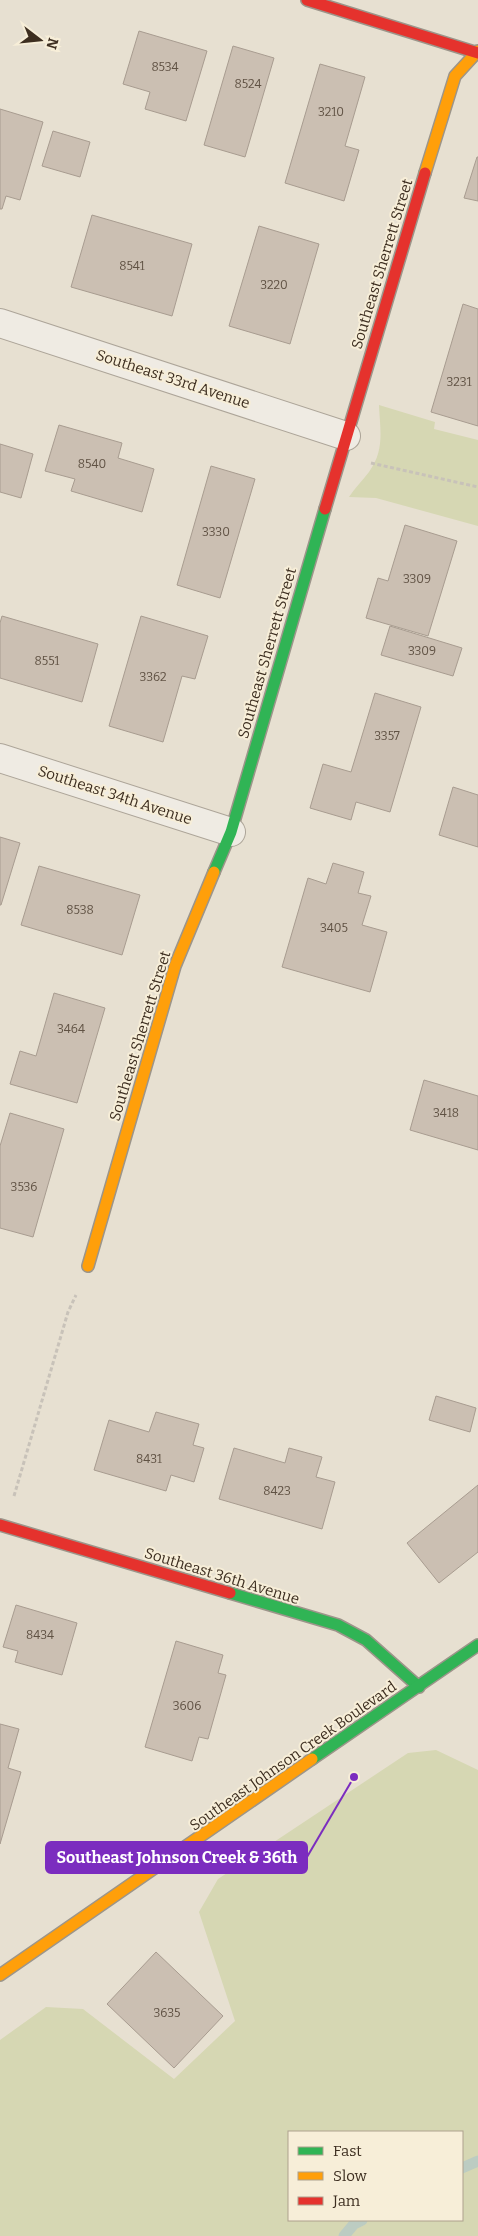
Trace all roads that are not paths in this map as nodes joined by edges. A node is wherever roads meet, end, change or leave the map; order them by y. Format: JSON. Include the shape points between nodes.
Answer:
{"nodes":[{"id":1,"x":307,"y":0,"type":"edge"},
{"id":2,"x":478,"y":52,"type":"edge"},
{"id":3,"x":0,"y":323,"type":"edge"},
{"id":4,"x":343,"y":445,"type":"junction"},
{"id":5,"x":0,"y":758,"type":"edge"},
{"id":6,"x":231,"y":832,"type":"junction"},
{"id":7,"x":88,"y":1266,"type":"road end"},
{"id":8,"x":3,"y":1526,"type":"edge"},
{"id":9,"x":478,"y":1645,"type":"edge"},
{"id":10,"x":419,"y":1687,"type":"junction"},
{"id":11,"x":0,"y":1975,"type":"edge"}],
"edges":[{"from":1,"to":2,"type":"street"},
{"from":2,"to":4,"type":"street","name":"Southeast Sherrett Street","via":[[455,76]]},
{"from":3,"to":4,"type":"street","name":"Southeast 33rd Avenue"},
{"from":4,"to":6,"type":"street","name":"Southeast Sherrett Street"},
{"from":5,"to":6,"type":"street","name":"Southeast 34th Avenue"},
{"from":6,"to":7,"type":"street","name":"Southeast Sherrett Street","via":[[175,966]]},
{"from":8,"to":10,"type":"street","name":"Southeast 36th Avenue","via":[[338,1626],[366,1640]]},
{"from":9,"to":10,"type":"street","name":"Southeast Johnson Creek Boulevard"},
{"from":10,"to":11,"type":"street","name":"Southeast Johnson Creek Boulevard"}]}
